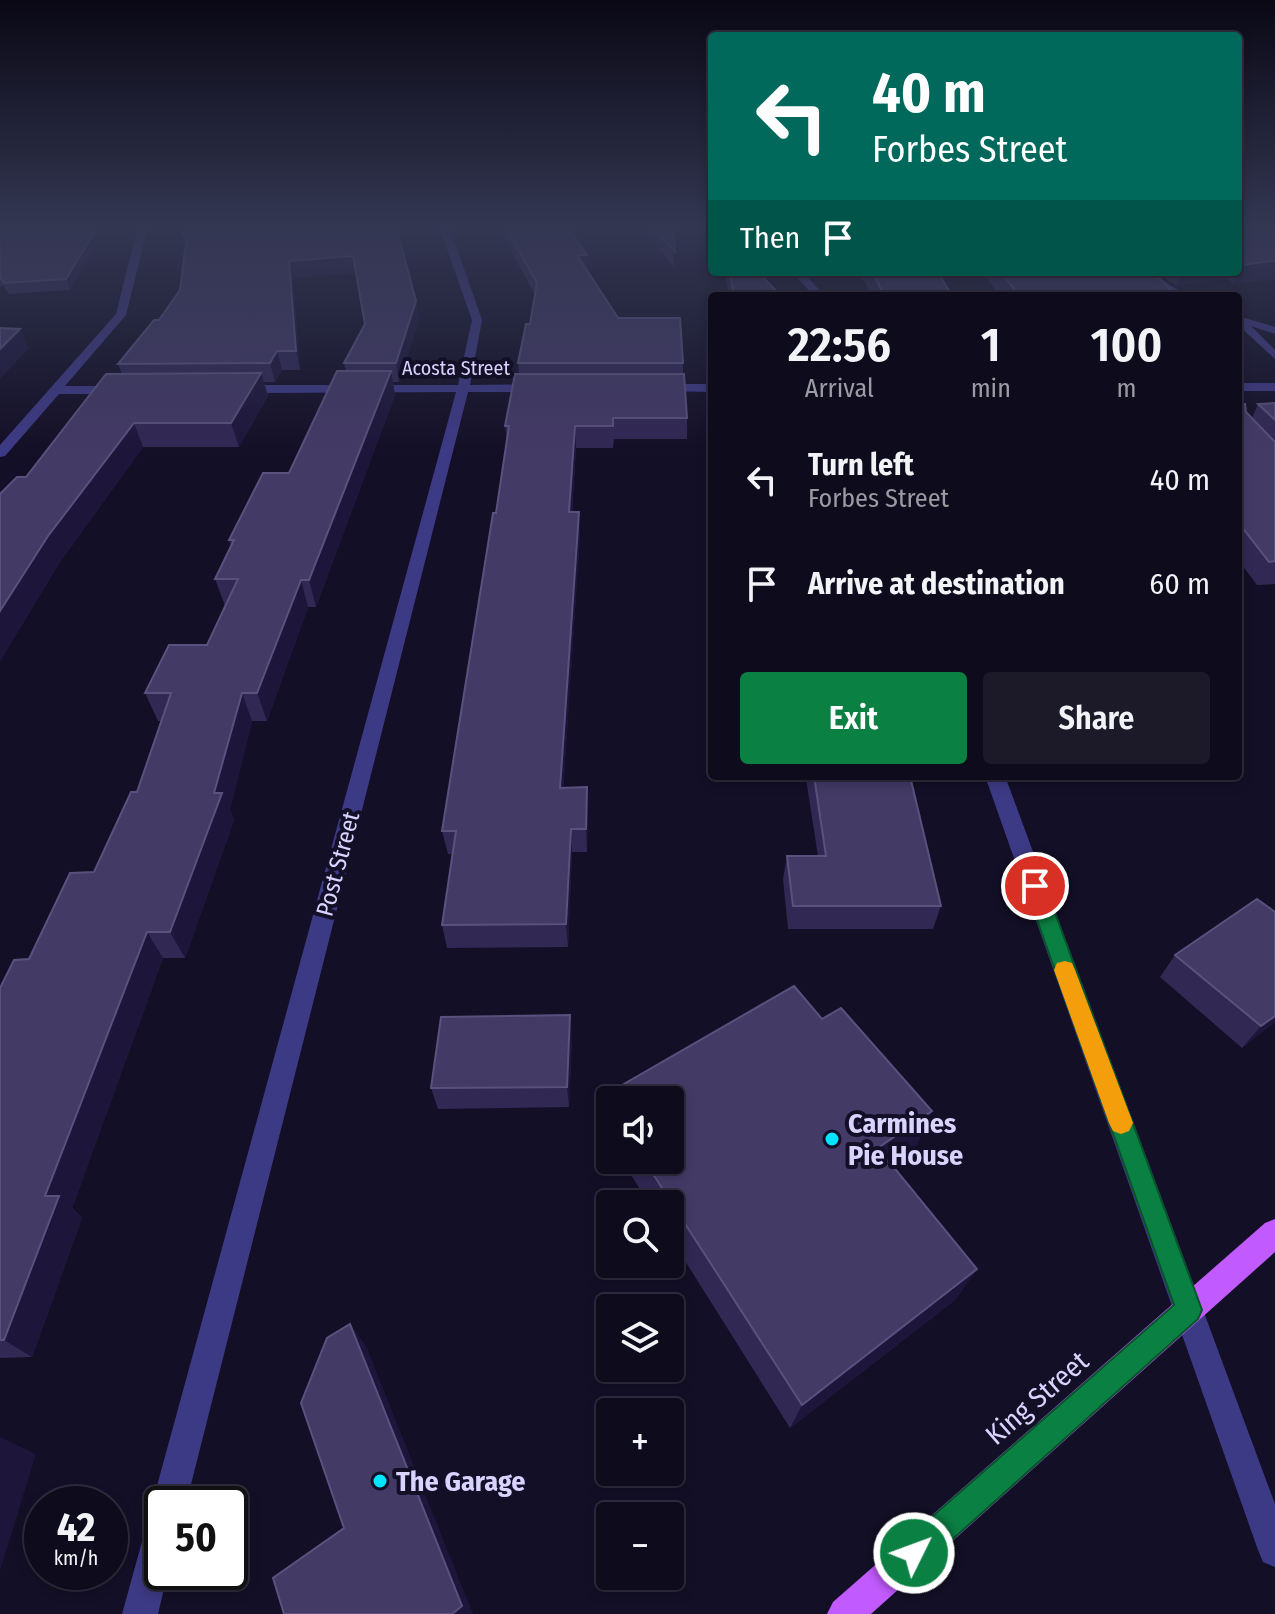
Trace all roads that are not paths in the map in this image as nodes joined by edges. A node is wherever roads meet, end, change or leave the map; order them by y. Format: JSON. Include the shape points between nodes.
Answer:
{"nodes":[{"id":1,"x":124,"y":301,"type":"edge"},
{"id":2,"x":470,"y":301,"type":"edge"},
{"id":3,"x":1242,"y":319,"type":"edge"},
{"id":4,"x":1242,"y":322,"type":"edge"},
{"id":5,"x":1275,"y":331,"type":"edge"},
{"id":6,"x":1275,"y":356,"type":"edge"},
{"id":7,"x":1242,"y":387,"type":"edge"},
{"id":8,"x":1275,"y":387,"type":"edge"},
{"id":9,"x":463,"y":388,"type":"junction"},
{"id":10,"x":548,"y":388,"type":"edge"},
{"id":11,"x":652,"y":388,"type":"edge"},
{"id":12,"x":708,"y":388,"type":"edge"},
{"id":13,"x":229,"y":389,"type":"edge"},
{"id":14,"x":56,"y":390,"type":"junction"},
{"id":15,"x":137,"y":390,"type":"edge"},
{"id":16,"x":0,"y":452,"type":"edge"},
{"id":17,"x":996,"y":780,"type":"edge"},
{"id":18,"x":1275,"y":1233,"type":"edge"},
{"id":19,"x":1189,"y":1310,"type":"junction"},
{"id":20,"x":174,"y":1486,"type":"edge"},
{"id":21,"x":1275,"y":1550,"type":"edge"},
{"id":22,"x":146,"y":1590,"type":"edge"},
{"id":23,"x":140,"y":1614,"type":"edge"},
{"id":24,"x":845,"y":1614,"type":"edge"}],
"edges":[{"from":1,"to":14,"type":"street","via":[[121,315]]},
{"from":2,"to":9,"type":"street","name":"Post Street","via":[[477,320]]},
{"from":3,"to":5,"type":"street"},
{"from":4,"to":6,"type":"street"},
{"from":7,"to":8,"type":"street"},
{"from":9,"to":10,"type":"street","name":"Acosta Street"},
{"from":9,"to":13,"type":"street","name":"Acosta Street"},
{"from":9,"to":20,"type":"street","name":"Post Street"},
{"from":11,"to":12,"type":"street"},
{"from":14,"to":15,"type":"street"},
{"from":14,"to":16,"type":"street"},
{"from":17,"to":19,"type":"street"},
{"from":18,"to":19,"type":"main road","name":"King Street"},
{"from":19,"to":21,"type":"street"},
{"from":19,"to":24,"type":"main road","name":"King Street"},
{"from":22,"to":23,"type":"street"}]}
